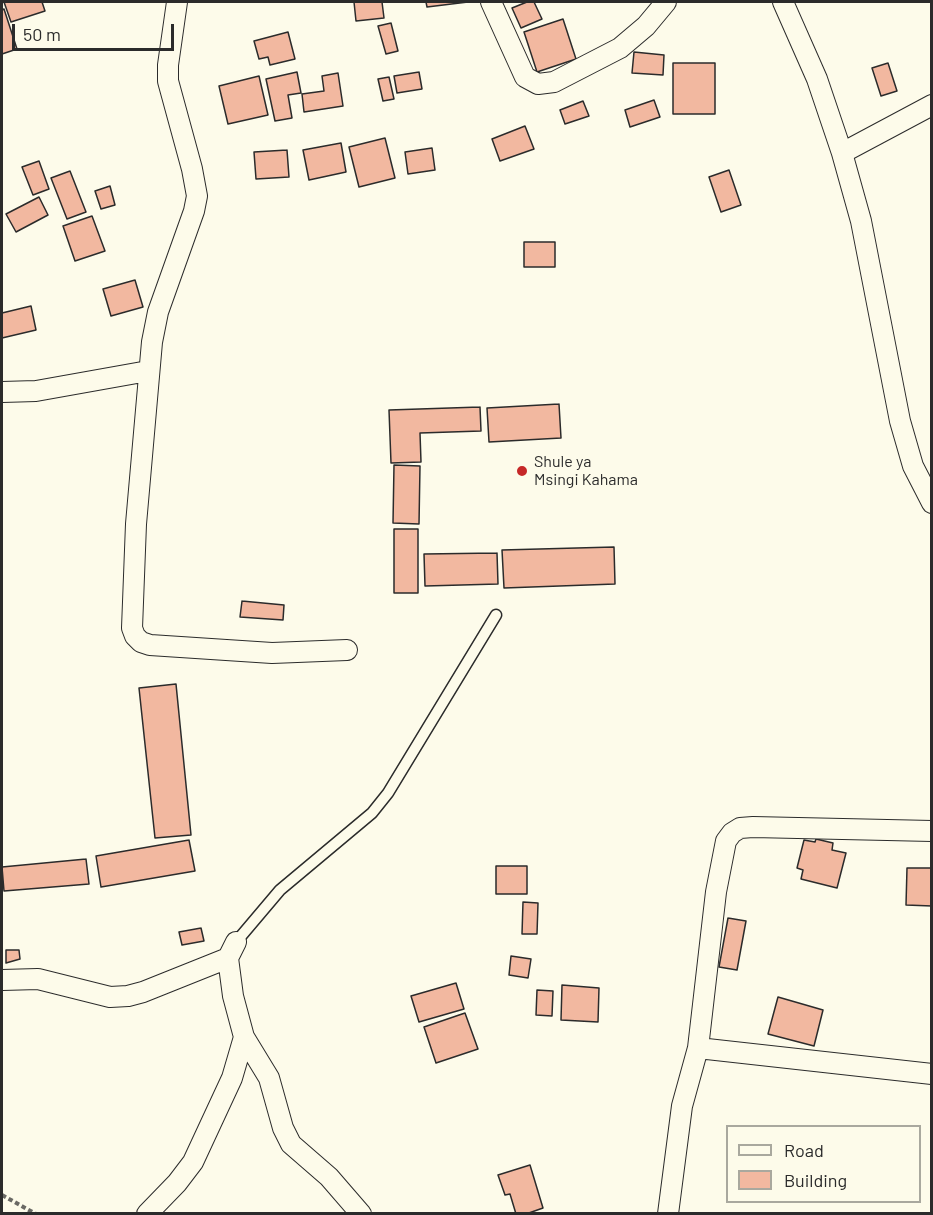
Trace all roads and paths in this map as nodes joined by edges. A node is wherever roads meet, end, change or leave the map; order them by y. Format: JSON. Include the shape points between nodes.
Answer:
{"nodes":[{"id":1,"x":177,"y":2,"type":"edge"},
{"id":2,"x":491,"y":2,"type":"edge"},
{"id":3,"x":666,"y":2,"type":"edge"},
{"id":4,"x":783,"y":2,"type":"edge"},
{"id":5,"x":932,"y":105,"type":"edge"},
{"id":6,"x":842,"y":153,"type":"junction"},
{"id":7,"x":148,"y":371,"type":"junction"},
{"id":8,"x":2,"y":392,"type":"edge"},
{"id":9,"x":932,"y":503,"type":"edge"},
{"id":10,"x":496,"y":615,"type":"dead end"},
{"id":11,"x":347,"y":650,"type":"dead end"},
{"id":12,"x":932,"y":831,"type":"edge"},
{"id":13,"x":232,"y":950,"type":"junction"},
{"id":14,"x":2,"y":980,"type":"edge"},
{"id":15,"x":243,"y":1037,"type":"junction"},
{"id":16,"x":698,"y":1048,"type":"junction"},
{"id":17,"x":932,"y":1074,"type":"edge"},
{"id":18,"x":2,"y":1195,"type":"edge"},
{"id":19,"x":36,"y":1214,"type":"edge"},
{"id":20,"x":147,"y":1214,"type":"edge"},
{"id":21,"x":361,"y":1214,"type":"edge"},
{"id":22,"x":668,"y":1214,"type":"edge"}],
"edges":[{"from":1,"to":7,"type":"street","via":[[168,81],[197,196],[158,312]]},
{"from":2,"to":3,"type":"street","via":[[525,77],[538,84],[554,82],[620,48]]},
{"from":4,"to":6,"type":"street","via":[[817,79]]},
{"from":5,"to":6,"type":"street"},
{"from":6,"to":9,"type":"street","via":[[861,221],[900,421],[913,466]]},
{"from":7,"to":8,"type":"street","via":[[36,391]]},
{"from":7,"to":11,"type":"street","via":[[135,547],[135,636],[150,645],[272,653]]},
{"from":10,"to":13,"type":"lane","via":[[388,793],[372,813],[280,890]]},
{"from":12,"to":16,"type":"street","via":[[753,827],[732,833],[726,841],[716,892]]},
{"from":13,"to":14,"type":"street","via":[[128,996],[110,997],[38,979]]},
{"from":13,"to":15,"type":"street","via":[[233,996]]},
{"from":15,"to":20,"type":"street","via":[[232,1078],[193,1162]]},
{"from":15,"to":21,"type":"street","via":[[269,1078],[291,1144]]},
{"from":16,"to":17,"type":"street"},
{"from":16,"to":22,"type":"street","via":[[682,1106]]},
{"from":18,"to":19,"type":"path"}]}
